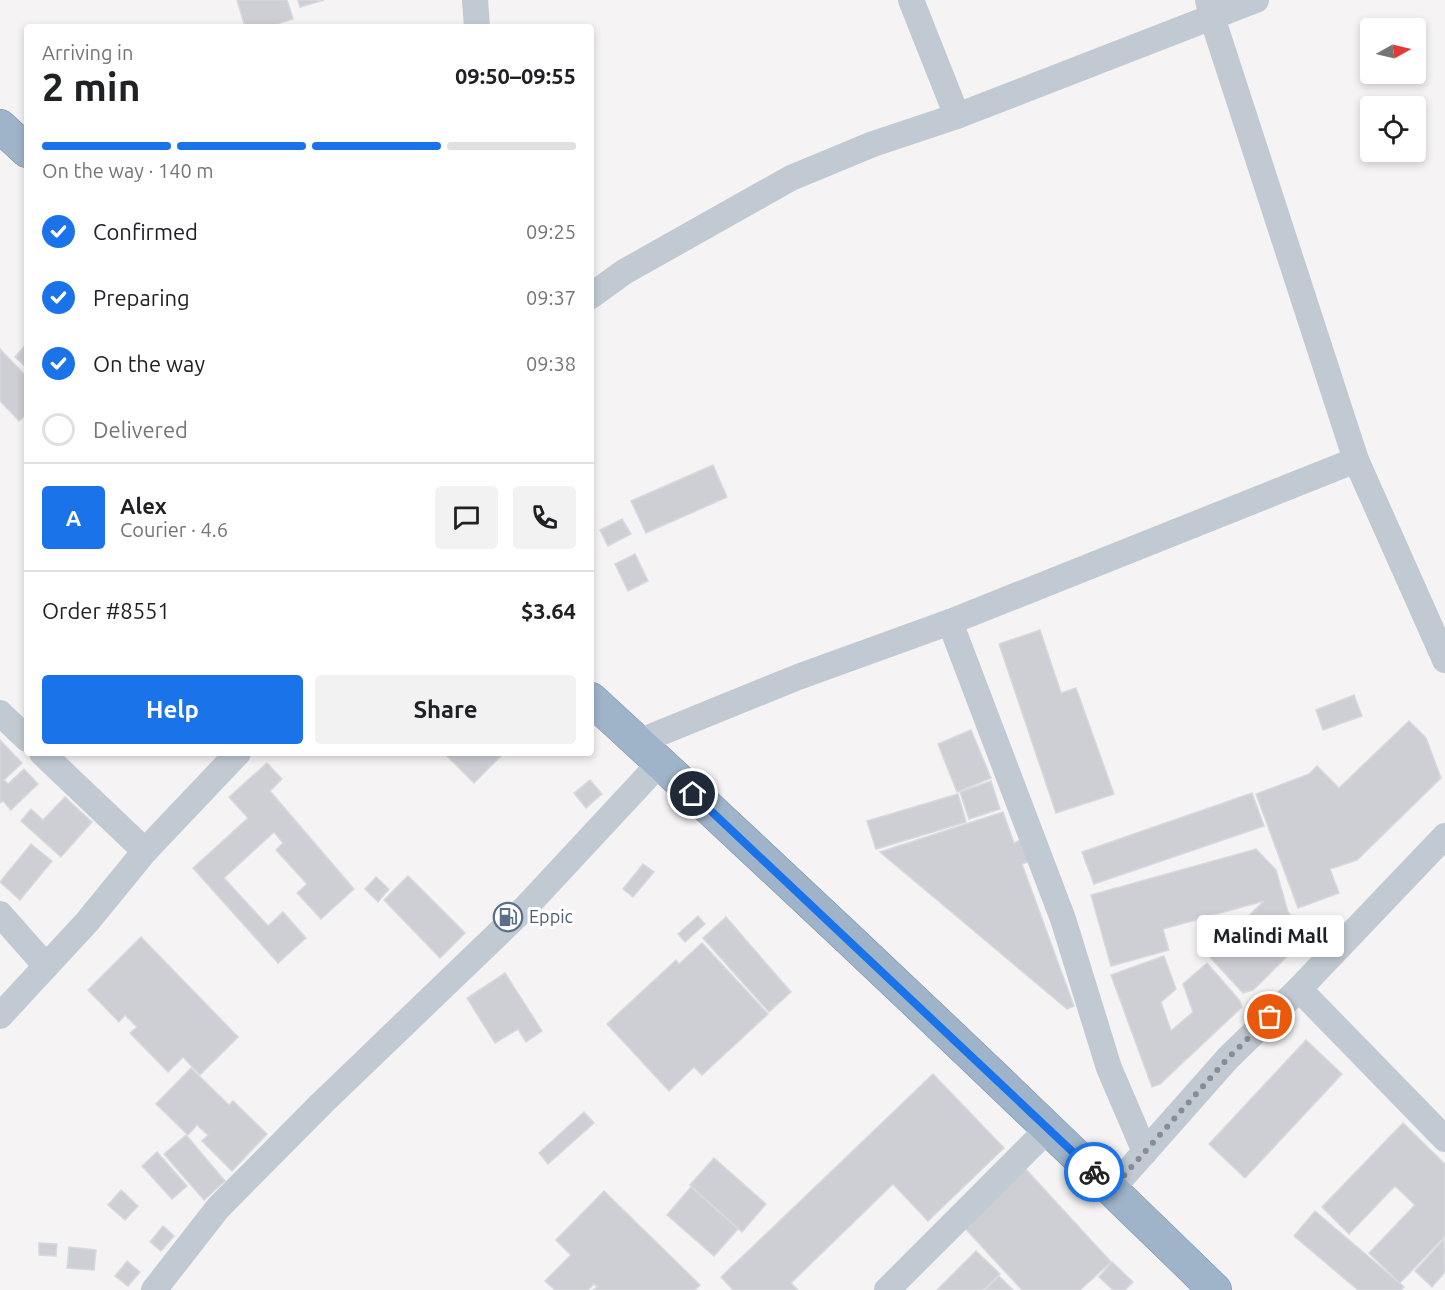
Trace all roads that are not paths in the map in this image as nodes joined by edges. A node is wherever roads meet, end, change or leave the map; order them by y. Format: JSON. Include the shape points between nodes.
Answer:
{"nodes":[{"id":1,"x":475,"y":0,"type":"edge"},
{"id":2,"x":911,"y":0,"type":"edge"},
{"id":3,"x":1256,"y":0,"type":"edge"},
{"id":4,"x":1210,"y":8,"type":"edge"},
{"id":5,"x":477,"y":24,"type":"edge"},
{"id":6,"x":957,"y":116,"type":"junction"},
{"id":7,"x":0,"y":126,"type":"edge"},
{"id":8,"x":24,"y":149,"type":"edge"},
{"id":9,"x":594,"y":294,"type":"edge"},
{"id":10,"x":1356,"y":460,"type":"junction"},
{"id":11,"x":950,"y":622,"type":"junction"},
{"id":12,"x":1445,"y":660,"type":"edge"},
{"id":13,"x":594,"y":702,"type":"edge"},
{"id":14,"x":0,"y":713,"type":"edge"},
{"id":15,"x":24,"y":736,"type":"edge"},
{"id":16,"x":649,"y":753,"type":"junction"},
{"id":17,"x":45,"y":756,"type":"edge"},
{"id":18,"x":235,"y":756,"type":"edge"},
{"id":19,"x":1445,"y":836,"type":"edge"},
{"id":20,"x":145,"y":851,"type":"junction"},
{"id":21,"x":0,"y":914,"type":"edge"},
{"id":22,"x":46,"y":966,"type":"junction"},
{"id":23,"x":1299,"y":989,"type":"junction"},
{"id":24,"x":0,"y":1016,"type":"edge"},
{"id":25,"x":1049,"y":1128,"type":"junction"},
{"id":26,"x":1445,"y":1139,"type":"edge"},
{"id":27,"x":1145,"y":1152,"type":"junction"},
{"id":28,"x":1112,"y":1189,"type":"junction"},
{"id":29,"x":154,"y":1290,"type":"edge"},
{"id":30,"x":887,"y":1290,"type":"edge"},
{"id":31,"x":1215,"y":1290,"type":"edge"}],
"edges":[{"from":1,"to":5,"type":"street"},
{"from":2,"to":6,"type":"street"},
{"from":3,"to":4,"type":"street"},
{"from":4,"to":6,"type":"street"},
{"from":4,"to":10,"type":"street"},
{"from":6,"to":9,"type":"street","via":[[873,144],[791,178],[624,272]]},
{"from":7,"to":8,"type":"highway"},
{"from":10,"to":11,"type":"street"},
{"from":10,"to":12,"type":"street"},
{"from":11,"to":16,"type":"street","via":[[798,677]]},
{"from":11,"to":27,"type":"street","via":[[1063,919],[1109,1068]]},
{"from":13,"to":16,"type":"highway"},
{"from":14,"to":15,"type":"street"},
{"from":16,"to":25,"type":"highway"},
{"from":16,"to":29,"type":"street","via":[[526,907],[218,1208]]},
{"from":17,"to":20,"type":"street"},
{"from":18,"to":20,"type":"street"},
{"from":19,"to":23,"type":"street"},
{"from":20,"to":22,"type":"street"},
{"from":21,"to":22,"type":"street"},
{"from":22,"to":24,"type":"street"},
{"from":23,"to":26,"type":"street"},
{"from":23,"to":27,"type":"street","via":[[1228,1058]]},
{"from":25,"to":28,"type":"highway"},
{"from":25,"to":30,"type":"street"},
{"from":27,"to":28,"type":"street"},
{"from":28,"to":31,"type":"highway"}]}
